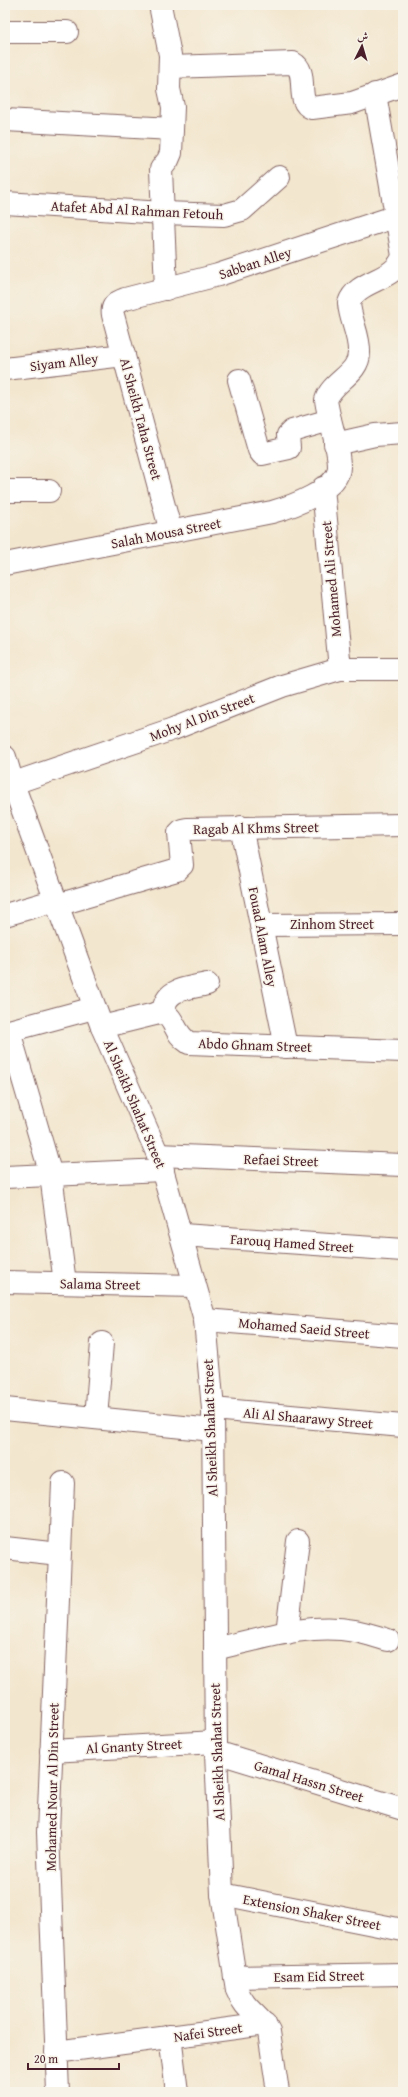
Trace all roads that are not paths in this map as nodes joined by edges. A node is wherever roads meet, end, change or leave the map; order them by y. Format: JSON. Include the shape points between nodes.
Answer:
{"nodes":[{"id":1,"x":160,"y":5,"type":"edge"},
{"id":2,"x":5,"y":32,"type":"edge"},
{"id":3,"x":67,"y":32,"type":"dead end"},
{"id":4,"x":170,"y":67,"type":"junction"},
{"id":5,"x":403,"y":85,"type":"edge"},
{"id":6,"x":376,"y":94,"type":"junction"},
{"id":7,"x":5,"y":120,"type":"edge"},
{"id":8,"x":172,"y":129,"type":"junction"},
{"id":9,"x":279,"y":177,"type":"dead end"},
{"id":10,"x":5,"y":203,"type":"edge"},
{"id":11,"x":163,"y":213,"type":"junction"},
{"id":12,"x":400,"y":215,"type":"edge"},
{"id":13,"x":166,"y":289,"type":"junction"},
{"id":14,"x":114,"y":306,"type":"joint"},
{"id":15,"x":124,"y":355,"type":"junction"},
{"id":16,"x":5,"y":369,"type":"edge"},
{"id":17,"x":239,"y":380,"type":"dead end"},
{"id":18,"x":330,"y":420,"type":"junction"},
{"id":19,"x":403,"y":433,"type":"edge"},
{"id":20,"x":335,"y":444,"type":"junction"},
{"id":21,"x":323,"y":488,"type":"junction"},
{"id":22,"x":5,"y":491,"type":"edge"},
{"id":23,"x":49,"y":491,"type":"dead end"},
{"id":24,"x":171,"y":532,"type":"junction"},
{"id":25,"x":5,"y":564,"type":"edge"},
{"id":26,"x":340,"y":669,"type":"junction"},
{"id":27,"x":403,"y":669,"type":"edge"},
{"id":28,"x":5,"y":757,"type":"edge"},
{"id":29,"x":9,"y":785,"type":"edge"},
{"id":30,"x":403,"y":825,"type":"edge"},
{"id":31,"x":241,"y":827,"type":"junction"},
{"id":32,"x":56,"y":903,"type":"junction"},
{"id":33,"x":5,"y":915,"type":"edge"},
{"id":34,"x":403,"y":924,"type":"edge"},
{"id":35,"x":261,"y":925,"type":"junction"},
{"id":36,"x":207,"y":984,"type":"dead end"},
{"id":37,"x":163,"y":1012,"type":"junction"},
{"id":38,"x":98,"y":1017,"type":"junction"},
{"id":39,"x":7,"y":1031,"type":"edge"},
{"id":40,"x":286,"y":1047,"type":"junction"},
{"id":41,"x":403,"y":1051,"type":"edge"},
{"id":42,"x":161,"y":1162,"type":"junction"},
{"id":43,"x":403,"y":1165,"type":"edge"},
{"id":44,"x":51,"y":1175,"type":"junction"},
{"id":45,"x":5,"y":1177,"type":"edge"},
{"id":46,"x":182,"y":1235,"type":"junction"},
{"id":47,"x":403,"y":1250,"type":"edge"},
{"id":48,"x":5,"y":1282,"type":"edge"},
{"id":49,"x":65,"y":1283,"type":"junction"},
{"id":50,"x":195,"y":1286,"type":"junction"},
{"id":51,"x":204,"y":1320,"type":"junction"},
{"id":52,"x":403,"y":1336,"type":"edge"},
{"id":53,"x":102,"y":1343,"type":"dead end"},
{"id":54,"x":5,"y":1408,"type":"edge"},
{"id":55,"x":96,"y":1418,"type":"junction"},
{"id":56,"x":213,"y":1420,"type":"junction"},
{"id":57,"x":403,"y":1426,"type":"edge"},
{"id":58,"x":62,"y":1483,"type":"dead end"},
{"id":59,"x":298,"y":1541,"type":"dead end"},
{"id":60,"x":5,"y":1548,"type":"edge"},
{"id":61,"x":59,"y":1554,"type":"junction"},
{"id":62,"x":287,"y":1633,"type":"junction"},
{"id":63,"x":388,"y":1640,"type":"dead end"},
{"id":64,"x":215,"y":1649,"type":"junction"},
{"id":65,"x":216,"y":1747,"type":"junction"},
{"id":66,"x":51,"y":1751,"type":"junction"},
{"id":67,"x":403,"y":1809,"type":"edge"},
{"id":68,"x":222,"y":1894,"type":"junction"},
{"id":69,"x":403,"y":1930,"type":"edge"},
{"id":70,"x":403,"y":1974,"type":"edge"},
{"id":71,"x":235,"y":1977,"type":"junction"},
{"id":72,"x":265,"y":2024,"type":"junction"},
{"id":73,"x":170,"y":2036,"type":"junction"},
{"id":74,"x":56,"y":2052,"type":"junction"},
{"id":75,"x":58,"y":2092,"type":"edge"},
{"id":76,"x":177,"y":2092,"type":"edge"},
{"id":77,"x":278,"y":2092,"type":"edge"}],
"edges":[{"from":1,"to":4,"type":"street"},
{"from":2,"to":3,"type":"street"},
{"from":4,"to":6,"type":"street","via":[[293,63],[301,72],[304,101],[312,108],[352,103]]},
{"from":4,"to":8,"type":"street"},
{"from":5,"to":6,"type":"street"},
{"from":6,"to":12,"type":"street"},
{"from":7,"to":8,"type":"street"},
{"from":8,"to":11,"type":"street","via":[[170,157],[161,169]]},
{"from":9,"to":11,"type":"street","name":"Atafet Abd Al Rahman Fetouh","via":[[250,204],[234,213]]},
{"from":10,"to":11,"type":"street","name":"Atafet Abd Al Rahman Fetouh"},
{"from":11,"to":13,"type":"street"},
{"from":12,"to":13,"type":"street","name":"Sabban Alley","via":[[233,271]]},
{"from":12,"to":18,"type":"street","via":[[401,262],[392,272],[360,289],[351,298],[350,310],[358,345],[358,360],[329,392],[326,400]]},
{"from":13,"to":14,"type":"street","name":"Sabban Alley","via":[[120,301]]},
{"from":14,"to":15,"type":"street","name":"Al Sheikh Taha Street","via":[[113,315]]},
{"from":15,"to":16,"type":"street","name":"Siyam Alley"},
{"from":15,"to":24,"type":"street","name":"Al Sheikh Taha Street"},
{"from":17,"to":18,"type":"street","via":[[262,454],[289,448],[288,435],[292,431]]},
{"from":18,"to":20,"type":"street"},
{"from":19,"to":20,"type":"street","via":[[375,435]]},
{"from":20,"to":21,"type":"street","name":"Salah Mousa Street","via":[[339,471]]},
{"from":21,"to":24,"type":"street","name":"Salah Mousa Street","via":[[307,499],[272,512]]},
{"from":21,"to":26,"type":"street","name":"Mohamed Ali Street"},
{"from":22,"to":23,"type":"street"},
{"from":24,"to":25,"type":"street","name":"Salah Mousa Street"},
{"from":26,"to":27,"type":"street","name":"Mohy Al Din Street"},
{"from":26,"to":29,"type":"street","name":"Mohy Al Din Street","via":[[282,686],[173,730]]},
{"from":28,"to":29,"type":"street","name":"Al Sheikh Shahat Street"},
{"from":29,"to":32,"type":"street","name":"Al Sheikh Shahat Street"},
{"from":30,"to":31,"type":"street","name":"Ragab Al Khms Street"},
{"from":31,"to":32,"type":"street","name":"Ragab Al Khms Street","via":[[182,830],[179,838],[182,865],[177,870]]},
{"from":31,"to":35,"type":"street","name":"Fouad Alam Alley"},
{"from":32,"to":33,"type":"street"},
{"from":32,"to":38,"type":"street","name":"Al Sheikh Shahat Street"},
{"from":34,"to":35,"type":"street","name":"Zinhom Street"},
{"from":35,"to":40,"type":"street","name":"Fouad Alam Alley"},
{"from":36,"to":37,"type":"street","via":[[171,993],[164,1001]]},
{"from":37,"to":38,"type":"street"},
{"from":37,"to":40,"type":"street","name":"Abdo Ghnam Street","via":[[169,1015],[177,1032],[189,1043]]},
{"from":38,"to":39,"type":"street"},
{"from":38,"to":42,"type":"street","name":"Al Sheikh Shahat Street"},
{"from":39,"to":44,"type":"street"},
{"from":40,"to":41,"type":"street","name":"Abdo Ghnam Street"},
{"from":42,"to":43,"type":"street","name":"Refaei Street"},
{"from":42,"to":44,"type":"street","name":"Refaei Street"},
{"from":42,"to":46,"type":"street","name":"Al Sheikh Shahat Street"},
{"from":44,"to":45,"type":"street","name":"Refaei Street"},
{"from":44,"to":49,"type":"street"},
{"from":46,"to":47,"type":"street","name":"Farouq Hamed Street"},
{"from":46,"to":50,"type":"street","name":"Al Sheikh Shahat Street"},
{"from":48,"to":49,"type":"street","name":"Salama Street"},
{"from":49,"to":50,"type":"street","name":"Salama Street"},
{"from":50,"to":51,"type":"street","name":"Al Sheikh Shahat Street"},
{"from":51,"to":52,"type":"street","name":"Mohamed Saeid Street"},
{"from":51,"to":56,"type":"street","name":"Al Sheikh Shahat Street"},
{"from":53,"to":55,"type":"street"},
{"from":54,"to":55,"type":"street","name":"Ali Al Shaarawy Street"},
{"from":55,"to":56,"type":"street","name":"Ali Al Shaarawy Street"},
{"from":56,"to":57,"type":"street","name":"Ali Al Shaarawy Street"},
{"from":56,"to":64,"type":"street","name":"Al Sheikh Shahat Street"},
{"from":58,"to":61,"type":"street","name":"Mohamed Nour Al Din Street"},
{"from":59,"to":62,"type":"street"},
{"from":60,"to":61,"type":"street"},
{"from":61,"to":66,"type":"street","name":"Mohamed Nour Al Din Street"},
{"from":62,"to":63,"type":"street","via":[[321,1628],[355,1631]]},
{"from":62,"to":64,"type":"street"},
{"from":64,"to":65,"type":"street","name":"Al Sheikh Shahat Street"},
{"from":65,"to":66,"type":"street","name":"Al Gnanty Street"},
{"from":65,"to":67,"type":"street","name":"Gamal Hassn Street"},
{"from":65,"to":68,"type":"street","name":"Al Sheikh Shahat Street"},
{"from":66,"to":74,"type":"street","name":"Mohamed Nour Al Din Street","via":[[48,1832]]},
{"from":68,"to":69,"type":"street","name":"Extension Shaker Street"},
{"from":68,"to":71,"type":"street","name":"Al Sheikh Shahat Street"},
{"from":70,"to":71,"type":"street","name":"Esam Eid Street"},
{"from":71,"to":72,"type":"street","name":"Al Sheikh Shahat Street","via":[[242,2001]]},
{"from":72,"to":73,"type":"street","name":"Nafei Street"},
{"from":72,"to":77,"type":"street","via":[[271,2041]]},
{"from":73,"to":74,"type":"street","name":"Nafei Street"},
{"from":73,"to":76,"type":"street"},
{"from":74,"to":75,"type":"street","name":"Mohamed Nour Al Din Street"}]}
